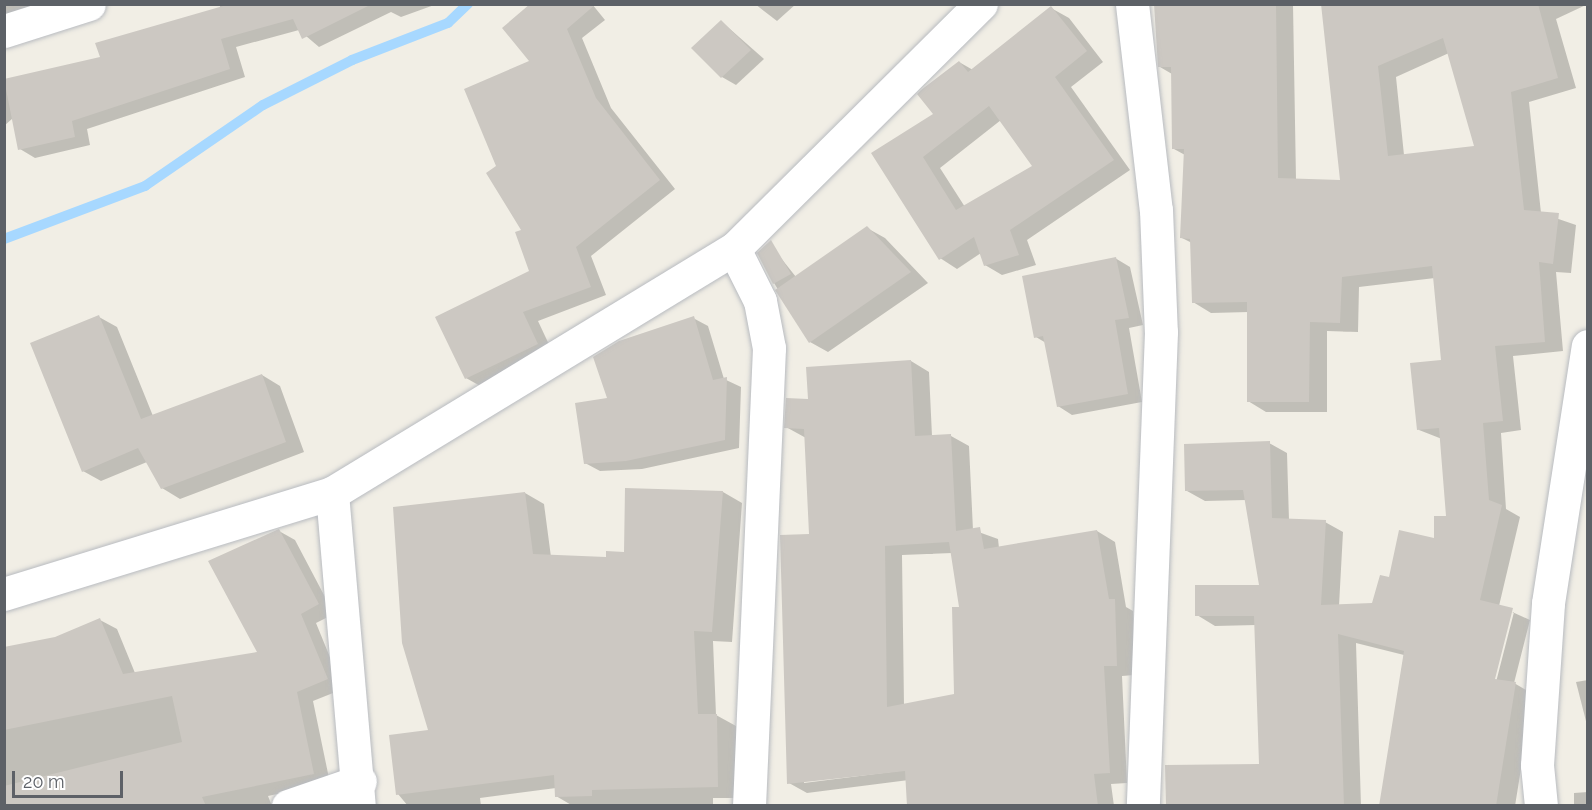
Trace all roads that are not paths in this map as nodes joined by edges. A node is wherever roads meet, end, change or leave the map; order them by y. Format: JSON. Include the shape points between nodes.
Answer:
{"nodes":[{"id":1,"x":88,"y":4,"type":"edge"},
{"id":2,"x":981,"y":4,"type":"edge"},
{"id":3,"x":1132,"y":4,"type":"edge"},
{"id":4,"x":4,"y":32,"type":"edge"},
{"id":5,"x":734,"y":249,"type":"junction"},
{"id":6,"x":1587,"y":346,"type":"edge"},
{"id":7,"x":332,"y":493,"type":"junction"},
{"id":8,"x":4,"y":594,"type":"edge"},
{"id":9,"x":360,"y":794,"type":"edge"},
{"id":10,"x":288,"y":806,"type":"edge"},
{"id":11,"x":749,"y":806,"type":"edge"},
{"id":12,"x":1143,"y":806,"type":"edge"},
{"id":13,"x":1541,"y":806,"type":"edge"}],
"edges":[{"from":1,"to":4,"type":"street"},
{"from":2,"to":5,"type":"street"},
{"from":3,"to":12,"type":"street","via":[[1156,210],[1161,332]]},
{"from":5,"to":7,"type":"street"},
{"from":5,"to":11,"type":"street","via":[[760,301],[769,348]]},
{"from":6,"to":13,"type":"street","via":[[1548,603],[1537,765]]},
{"from":7,"to":8,"type":"street"},
{"from":7,"to":9,"type":"street"},
{"from":9,"to":10,"type":"street"}]}
